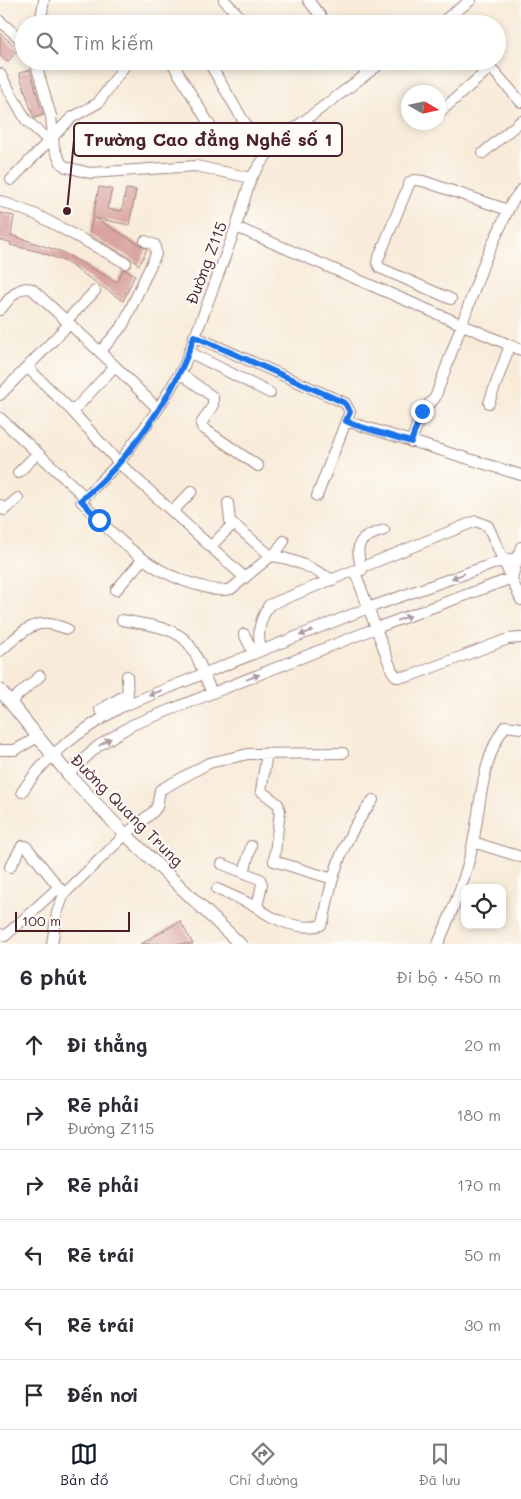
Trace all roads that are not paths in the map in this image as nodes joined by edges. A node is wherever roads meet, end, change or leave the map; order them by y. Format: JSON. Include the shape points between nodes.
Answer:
{"nodes":[{"id":1,"x":44,"y":0,"type":"edge"},
{"id":2,"x":224,"y":0,"type":"edge"},
{"id":3,"x":308,"y":0,"type":"edge"},
{"id":4,"x":471,"y":0,"type":"edge"},
{"id":5,"x":42,"y":15,"type":"edge"},
{"id":6,"x":239,"y":15,"type":"edge"},
{"id":7,"x":320,"y":15,"type":"edge"},
{"id":8,"x":454,"y":15,"type":"edge"},
{"id":9,"x":0,"y":21,"type":"edge"},
{"id":10,"x":15,"y":34,"type":"edge"},
{"id":11,"x":38,"y":70,"type":"edge"},
{"id":12,"x":121,"y":70,"type":"edge"},
{"id":13,"x":176,"y":70,"type":"edge"},
{"id":14,"x":213,"y":70,"type":"edge"},
{"id":15,"x":364,"y":70,"type":"edge"},
{"id":16,"x":370,"y":70,"type":"edge"},
{"id":17,"x":482,"y":70,"type":"edge"},
{"id":18,"x":493,"y":70,"type":"edge"},
{"id":19,"x":366,"y":73,"type":"junction"},
{"id":20,"x":0,"y":74,"type":"edge"},
{"id":21,"x":521,"y":102,"type":"edge"},
{"id":22,"x":446,"y":106,"type":"edge"},
{"id":23,"x":243,"y":120,"type":"junction"},
{"id":24,"x":521,"y":121,"type":"edge"},
{"id":25,"x":51,"y":138,"type":"junction"},
{"id":26,"x":483,"y":153,"type":"dead end"},
{"id":27,"x":268,"y":154,"type":"junction"},
{"id":28,"x":251,"y":178,"type":"junction"},
{"id":29,"x":12,"y":180,"type":"dead end"},
{"id":30,"x":521,"y":190,"type":"edge"},
{"id":31,"x":0,"y":201,"type":"edge"},
{"id":32,"x":508,"y":210,"type":"junction"},
{"id":33,"x":236,"y":227,"type":"junction"},
{"id":34,"x":145,"y":240,"type":"dead end"},
{"id":35,"x":126,"y":264,"type":"dead end"},
{"id":36,"x":413,"y":284,"type":"junction"},
{"id":37,"x":95,"y":291,"type":"dead end"},
{"id":38,"x":451,"y":299,"type":"dead end"},
{"id":39,"x":404,"y":301,"type":"junction"},
{"id":40,"x":0,"y":310,"type":"edge"},
{"id":41,"x":68,"y":322,"type":"junction"},
{"id":42,"x":461,"y":325,"type":"junction"},
{"id":43,"x":194,"y":336,"type":"junction"},
{"id":44,"x":510,"y":345,"type":"junction"},
{"id":45,"x":521,"y":350,"type":"edge"},
{"id":46,"x":100,"y":352,"type":"junction"},
{"id":47,"x":189,"y":352,"type":"junction"},
{"id":48,"x":115,"y":366,"type":"junction"},
{"id":49,"x":27,"y":367,"type":"junction"},
{"id":50,"x":180,"y":373,"type":"junction"},
{"id":51,"x":270,"y":393,"type":"dead end"},
{"id":52,"x":0,"y":395,"type":"edge"},
{"id":53,"x":489,"y":403,"type":"dead end"},
{"id":54,"x":158,"y":409,"type":"junction"},
{"id":55,"x":71,"y":410,"type":"junction"},
{"id":56,"x":0,"y":418,"type":"edge"},
{"id":57,"x":346,"y":421,"type":"junction"},
{"id":58,"x":411,"y":442,"type":"junction"},
{"id":59,"x":37,"y":454,"type":"junction"},
{"id":60,"x":119,"y":463,"type":"junction"},
{"id":61,"x":258,"y":466,"type":"dead end"},
{"id":62,"x":18,"y":473,"type":"dead end"},
{"id":63,"x":521,"y":474,"type":"edge"},
{"id":64,"x":192,"y":491,"type":"dead end"},
{"id":65,"x":317,"y":496,"type":"dead end"},
{"id":66,"x":18,"y":498,"type":"dead end"},
{"id":67,"x":83,"y":499,"type":"junction"},
{"id":68,"x":228,"y":503,"type":"dead end"},
{"id":69,"x":0,"y":505,"type":"edge"},
{"id":70,"x":173,"y":511,"type":"junction"},
{"id":71,"x":233,"y":524,"type":"junction"},
{"id":72,"x":384,"y":530,"type":"dead end"},
{"id":73,"x":284,"y":540,"type":"dead end"},
{"id":74,"x":211,"y":546,"type":"junction"},
{"id":75,"x":520,"y":552,"type":"edge"},
{"id":76,"x":272,"y":556,"type":"junction"},
{"id":77,"x":143,"y":559,"type":"junction"},
{"id":78,"x":504,"y":560,"type":"junction"},
{"id":79,"x":358,"y":571,"type":"junction"},
{"id":80,"x":245,"y":578,"type":"junction"},
{"id":81,"x":512,"y":578,"type":"junction"},
{"id":82,"x":333,"y":580,"type":"junction"},
{"id":83,"x":116,"y":590,"type":"dead end"},
{"id":84,"x":521,"y":598,"type":"edge"},
{"id":85,"x":368,"y":608,"type":"junction"},
{"id":86,"x":122,"y":620,"type":"dead end"},
{"id":87,"x":376,"y":628,"type":"junction"},
{"id":88,"x":67,"y":629,"type":"dead end"},
{"id":89,"x":244,"y":634,"type":"dead end"},
{"id":90,"x":521,"y":638,"type":"edge"},
{"id":91,"x":0,"y":651,"type":"edge"},
{"id":92,"x":257,"y":652,"type":"junction"},
{"id":93,"x":203,"y":674,"type":"junction"},
{"id":94,"x":40,"y":676,"type":"dead end"},
{"id":95,"x":128,"y":676,"type":"dead end"},
{"id":96,"x":0,"y":690,"type":"edge"},
{"id":97,"x":212,"y":693,"type":"junction"},
{"id":98,"x":128,"y":699,"type":"junction"},
{"id":99,"x":10,"y":702,"type":"junction"},
{"id":100,"x":100,"y":710,"type":"dead end"},
{"id":101,"x":521,"y":728,"type":"edge"},
{"id":102,"x":38,"y":737,"type":"junction"},
{"id":103,"x":0,"y":750,"type":"edge"},
{"id":104,"x":267,"y":753,"type":"junction"},
{"id":105,"x":343,"y":753,"type":"dead end"},
{"id":106,"x":52,"y":756,"type":"junction"},
{"id":107,"x":68,"y":774,"type":"junction"},
{"id":108,"x":22,"y":792,"type":"dead end"},
{"id":109,"x":373,"y":800,"type":"dead end"},
{"id":110,"x":126,"y":834,"type":"junction"},
{"id":111,"x":473,"y":842,"type":"junction"},
{"id":112,"x":251,"y":846,"type":"dead end"},
{"id":113,"x":521,"y":857,"type":"edge"},
{"id":114,"x":222,"y":864,"type":"dead end"},
{"id":115,"x":10,"y":867,"type":"dead end"},
{"id":116,"x":244,"y":873,"type":"junction"},
{"id":117,"x":333,"y":879,"type":"junction"},
{"id":118,"x":217,"y":889,"type":"dead end"},
{"id":119,"x":62,"y":890,"type":"junction"},
{"id":120,"x":257,"y":907,"type":"junction"},
{"id":121,"x":0,"y":934,"type":"edge"},
{"id":122,"x":52,"y":944,"type":"edge"},
{"id":123,"x":240,"y":944,"type":"edge"},
{"id":124,"x":438,"y":944,"type":"edge"}],
"edges":[{"from":1,"to":5,"type":"street"},
{"from":2,"to":6,"type":"street"},
{"from":3,"to":7,"type":"street"},
{"from":4,"to":8,"type":"street"},
{"from":9,"to":10,"type":"street"},
{"from":11,"to":25,"type":"street","via":[[51,116]]},
{"from":12,"to":25,"type":"street","via":[[98,102],[71,118]]},
{"from":13,"to":23,"type":"street","via":[[216,137],[221,138],[242,125]]},
{"from":14,"to":23,"type":"street"},
{"from":15,"to":19,"type":"street"},
{"from":16,"to":19,"type":"street","name":"Đường Z115"},
{"from":17,"to":22,"type":"street"},
{"from":18,"to":21,"type":"street"},
{"from":19,"to":27,"type":"street","name":"Đường Z115","via":[[276,142]]},
{"from":20,"to":25,"type":"street","via":[[26,120]]},
{"from":23,"to":27,"type":"street"},
{"from":24,"to":26,"type":"street"},
{"from":25,"to":28,"type":"street","via":[[61,163],[78,172],[196,166]]},
{"from":25,"to":29,"type":"street"},
{"from":27,"to":28,"type":"street","name":"Đường Z115"},
{"from":28,"to":33,"type":"street","name":"Đường Z115"},
{"from":30,"to":32,"type":"street"},
{"from":31,"to":35,"type":"street","via":[[37,215]]},
{"from":32,"to":36,"type":"street","via":[[423,181],[410,182],[377,262],[380,268]]},
{"from":32,"to":42,"type":"street"},
{"from":33,"to":39,"type":"street"},
{"from":33,"to":43,"type":"street","name":"Đường Z115"},
{"from":34,"to":46,"type":"street","via":[[155,245],[156,254],[123,325]]},
{"from":36,"to":38,"type":"street"},
{"from":36,"to":39,"type":"street"},
{"from":37,"to":41,"type":"street"},
{"from":39,"to":42,"type":"street"},
{"from":40,"to":41,"type":"street","via":[[19,289],[26,287]]},
{"from":41,"to":46,"type":"street"},
{"from":41,"to":49,"type":"street"},
{"from":42,"to":44,"type":"street"},
{"from":42,"to":58,"type":"street","via":[[435,398],[422,411]]},
{"from":43,"to":47,"type":"street","name":"Đường Z115"},
{"from":43,"to":57,"type":"street","via":[[345,403],[350,412]]},
{"from":44,"to":45,"type":"street"},
{"from":44,"to":53,"type":"street"},
{"from":46,"to":48,"type":"street"},
{"from":47,"to":50,"type":"street","name":"Đường Z115"},
{"from":47,"to":51,"type":"street"},
{"from":48,"to":54,"type":"street"},
{"from":48,"to":55,"type":"street"},
{"from":49,"to":52,"type":"street"},
{"from":49,"to":55,"type":"street"},
{"from":50,"to":54,"type":"street","name":"Đường Z115"},
{"from":50,"to":61,"type":"street","via":[[213,397],[201,424],[203,428]]},
{"from":54,"to":60,"type":"street","name":"Đường Z115"},
{"from":55,"to":60,"type":"street"},
{"from":56,"to":59,"type":"street"},
{"from":57,"to":58,"type":"street"},
{"from":57,"to":65,"type":"street"},
{"from":58,"to":63,"type":"street"},
{"from":59,"to":62,"type":"street"},
{"from":59,"to":67,"type":"street"},
{"from":60,"to":67,"type":"street","name":"Đường Z115"},
{"from":60,"to":70,"type":"street"},
{"from":64,"to":70,"type":"street"},
{"from":66,"to":69,"type":"street","via":[[4,510]]},
{"from":67,"to":77,"type":"street","via":[[116,538]]},
{"from":68,"to":71,"type":"street","via":[[228,514]]},
{"from":70,"to":74,"type":"street"},
{"from":71,"to":74,"type":"street"},
{"from":71,"to":76,"type":"street"},
{"from":72,"to":79,"type":"street","via":[[360,542],[357,549]]},
{"from":73,"to":76,"type":"street"},
{"from":74,"to":80,"type":"street"},
{"from":75,"to":78,"type":"street"},
{"from":75,"to":81,"type":"street"},
{"from":76,"to":80,"type":"street"},
{"from":76,"to":82,"type":"street","via":[[310,567]]},
{"from":77,"to":80,"type":"street","via":[[168,575],[222,591],[231,589]]},
{"from":77,"to":83,"type":"street"},
{"from":78,"to":79,"type":"street","via":[[488,526],[476,521]]},
{"from":78,"to":81,"type":"street"},
{"from":78,"to":85,"type":"street","one_way":true},
{"from":79,"to":82,"type":"street"},
{"from":79,"to":85,"type":"street"},
{"from":81,"to":84,"type":"street"},
{"from":87,"to":81,"type":"street","one_way":true},
{"from":82,"to":92,"type":"street","via":[[269,605],[260,620]]},
{"from":85,"to":87,"type":"street"},
{"from":85,"to":92,"type":"street","one_way":true},
{"from":86,"to":93,"type":"street","via":[[178,635],[188,643]]},
{"from":87,"to":90,"type":"street","via":[[392,671],[400,677],[508,639]]},
{"from":97,"to":87,"type":"street","one_way":true},
{"from":88,"to":91,"type":"street","via":[[50,622],[42,623],[28,628]]},
{"from":89,"to":92,"type":"street"},
{"from":92,"to":93,"type":"street"},
{"from":93,"to":97,"type":"street"},
{"from":93,"to":98,"type":"street","one_way":true},
{"from":94,"to":99,"type":"street"},
{"from":95,"to":98,"type":"street"},
{"from":96,"to":99,"type":"main road","name":"Đường Quang Trung"},
{"from":107,"to":97,"type":"street","one_way":true,"via":[[98,746],[132,725]]},
{"from":98,"to":100,"type":"street"},
{"from":98,"to":106,"type":"street","via":[[85,728]]},
{"from":99,"to":102,"type":"main road","name":"Đường Quang Trung"},
{"from":101,"to":111,"type":"street","via":[[505,726],[493,750],[484,778]]},
{"from":102,"to":103,"type":"street","via":[[15,750]]},
{"from":102,"to":106,"type":"main road","name":"Đường Quang Trung"},
{"from":104,"to":105,"type":"street"},
{"from":104,"to":110,"type":"street","via":[[210,763],[160,790],[154,812]]},
{"from":104,"to":117,"type":"street","via":[[261,791],[278,804],[280,811],[274,861]]},
{"from":106,"to":107,"type":"main road","name":"Đường Quang Trung"},
{"from":106,"to":108,"type":"street","via":[[38,767]]},
{"from":107,"to":110,"type":"main road","name":"Đường Quang Trung"},
{"from":109,"to":117,"type":"street","via":[[349,833]]},
{"from":110,"to":119,"type":"street"},
{"from":110,"to":123,"type":"main road","name":"Đường Quang Trung"},
{"from":111,"to":113,"type":"street"},
{"from":111,"to":124,"type":"street"},
{"from":112,"to":116,"type":"street"},
{"from":114,"to":116,"type":"street"},
{"from":115,"to":119,"type":"street","via":[[19,849],[26,846]]},
{"from":116,"to":120,"type":"street","via":[[260,879],[262,884]]},
{"from":117,"to":120,"type":"street","via":[[321,925],[295,924],[273,917]]},
{"from":118,"to":120,"type":"street"},
{"from":119,"to":121,"type":"street","via":[[5,936]]},
{"from":119,"to":122,"type":"street"}]}
